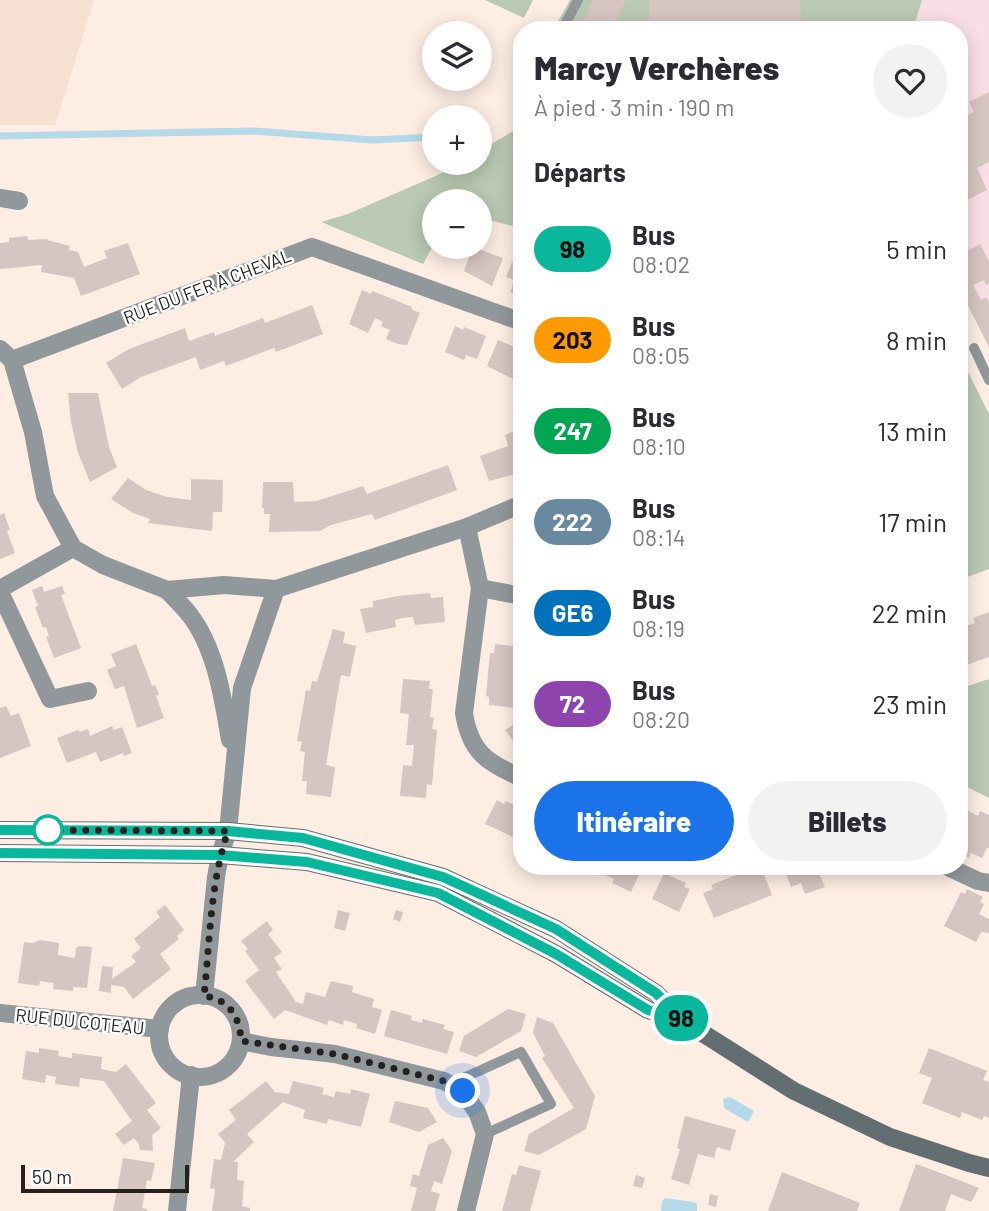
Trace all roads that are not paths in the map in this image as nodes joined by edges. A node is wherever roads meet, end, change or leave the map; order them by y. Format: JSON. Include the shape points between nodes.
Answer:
{"nodes":[{"id":1,"x":579,"y":0,"type":"edge"},
{"id":2,"x":567,"y":21,"type":"edge"},
{"id":3,"x":0,"y":198,"type":"edge"},
{"id":4,"x":19,"y":201,"type":"dead end"},
{"id":5,"x":513,"y":319,"type":"edge"},
{"id":6,"x":974,"y":348,"type":"dead end"},
{"id":7,"x":6,"y":354,"type":"edge"},
{"id":8,"x":989,"y":380,"type":"edge"},
{"id":9,"x":513,"y":508,"type":"edge"},
{"id":10,"x":467,"y":527,"type":"junction"},
{"id":11,"x":73,"y":548,"type":"junction"},
{"id":12,"x":480,"y":588,"type":"junction"},
{"id":13,"x":276,"y":589,"type":"junction"},
{"id":14,"x":0,"y":590,"type":"edge"},
{"id":15,"x":167,"y":590,"type":"junction"},
{"id":16,"x":513,"y":594,"type":"edge"},
{"id":17,"x":88,"y":691,"type":"dead end"},
{"id":18,"x":233,"y":761,"type":"junction"},
{"id":19,"x":513,"y":774,"type":"edge"},
{"id":20,"x":0,"y":830,"type":"edge"},
{"id":21,"x":228,"y":831,"type":"junction"},
{"id":22,"x":0,"y":853,"type":"edge"},
{"id":23,"x":220,"y":855,"type":"junction"},
{"id":24,"x":965,"y":875,"type":"edge"},
{"id":25,"x":989,"y":883,"type":"edge"},
{"id":26,"x":204,"y":996,"type":"junction"},
{"id":27,"x":0,"y":1013,"type":"edge"},
{"id":28,"x":685,"y":1022,"type":"junction"},
{"id":29,"x":160,"y":1029,"type":"junction"},
{"id":30,"x":241,"y":1041,"type":"junction"},
{"id":31,"x":191,"y":1075,"type":"junction"},
{"id":32,"x":450,"y":1084,"type":"junction"},
{"id":33,"x":485,"y":1134,"type":"junction"},
{"id":34,"x":989,"y":1167,"type":"edge"},
{"id":35,"x":177,"y":1211,"type":"edge"},
{"id":36,"x":466,"y":1211,"type":"edge"}],
"edges":[{"from":1,"to":2,"type":"lane"},
{"from":3,"to":4,"type":"street"},
{"from":5,"to":7,"type":"street","name":"RUE DU FER À CHEVAL","via":[[312,247]]},
{"from":6,"to":8,"type":"lane"},
{"from":7,"to":11,"type":"street","via":[[33,432],[45,496]]},
{"from":9,"to":10,"type":"street"},
{"from":10,"to":12,"type":"street"},
{"from":10,"to":13,"type":"street"},
{"from":11,"to":14,"type":"street"},
{"from":11,"to":15,"type":"street"},
{"from":12,"to":16,"type":"street"},
{"from":12,"to":19,"type":"street","via":[[466,727],[480,754]]},
{"from":13,"to":15,"type":"street","via":[[224,585]]},
{"from":13,"to":18,"type":"street","via":[[242,688]]},
{"from":14,"to":17,"type":"street","via":[[50,699]]},
{"from":15,"to":18,"type":"street","via":[[191,616],[208,648]]},
{"from":18,"to":21,"type":"street"},
{"from":20,"to":21,"type":"main road"},
{"from":21,"to":23,"type":"street"},
{"from":21,"to":28,"type":"main road","via":[[303,838],[443,877],[556,929],[656,993]]},
{"from":22,"to":23,"type":"main road"},
{"from":23,"to":26,"type":"street"},
{"from":23,"to":28,"type":"main road","via":[[307,862],[438,893],[556,954],[648,1010]]},
{"from":24,"to":25,"type":"street"},
{"from":26,"to":29,"type":"street","via":[[174,1005]]},
{"from":26,"to":30,"type":"street","via":[[231,1009]]},
{"from":27,"to":29,"type":"street","name":"RUE DU COTEAU"},
{"from":28,"to":34,"type":"main road","via":[[803,1096],[890,1137]]},
{"from":29,"to":31,"type":"street","via":[[165,1056],[174,1067]]},
{"from":30,"to":31,"type":"street","via":[[222,1071],[211,1076]]},
{"from":30,"to":32,"type":"street","via":[[335,1054]]},
{"from":31,"to":35,"type":"street"},
{"from":32,"to":33,"type":"street","via":[[463,1091]]},
{"from":32,"to":33,"type":"lane","via":[[521,1052],[551,1104]]},
{"from":33,"to":36,"type":"street"}]}
